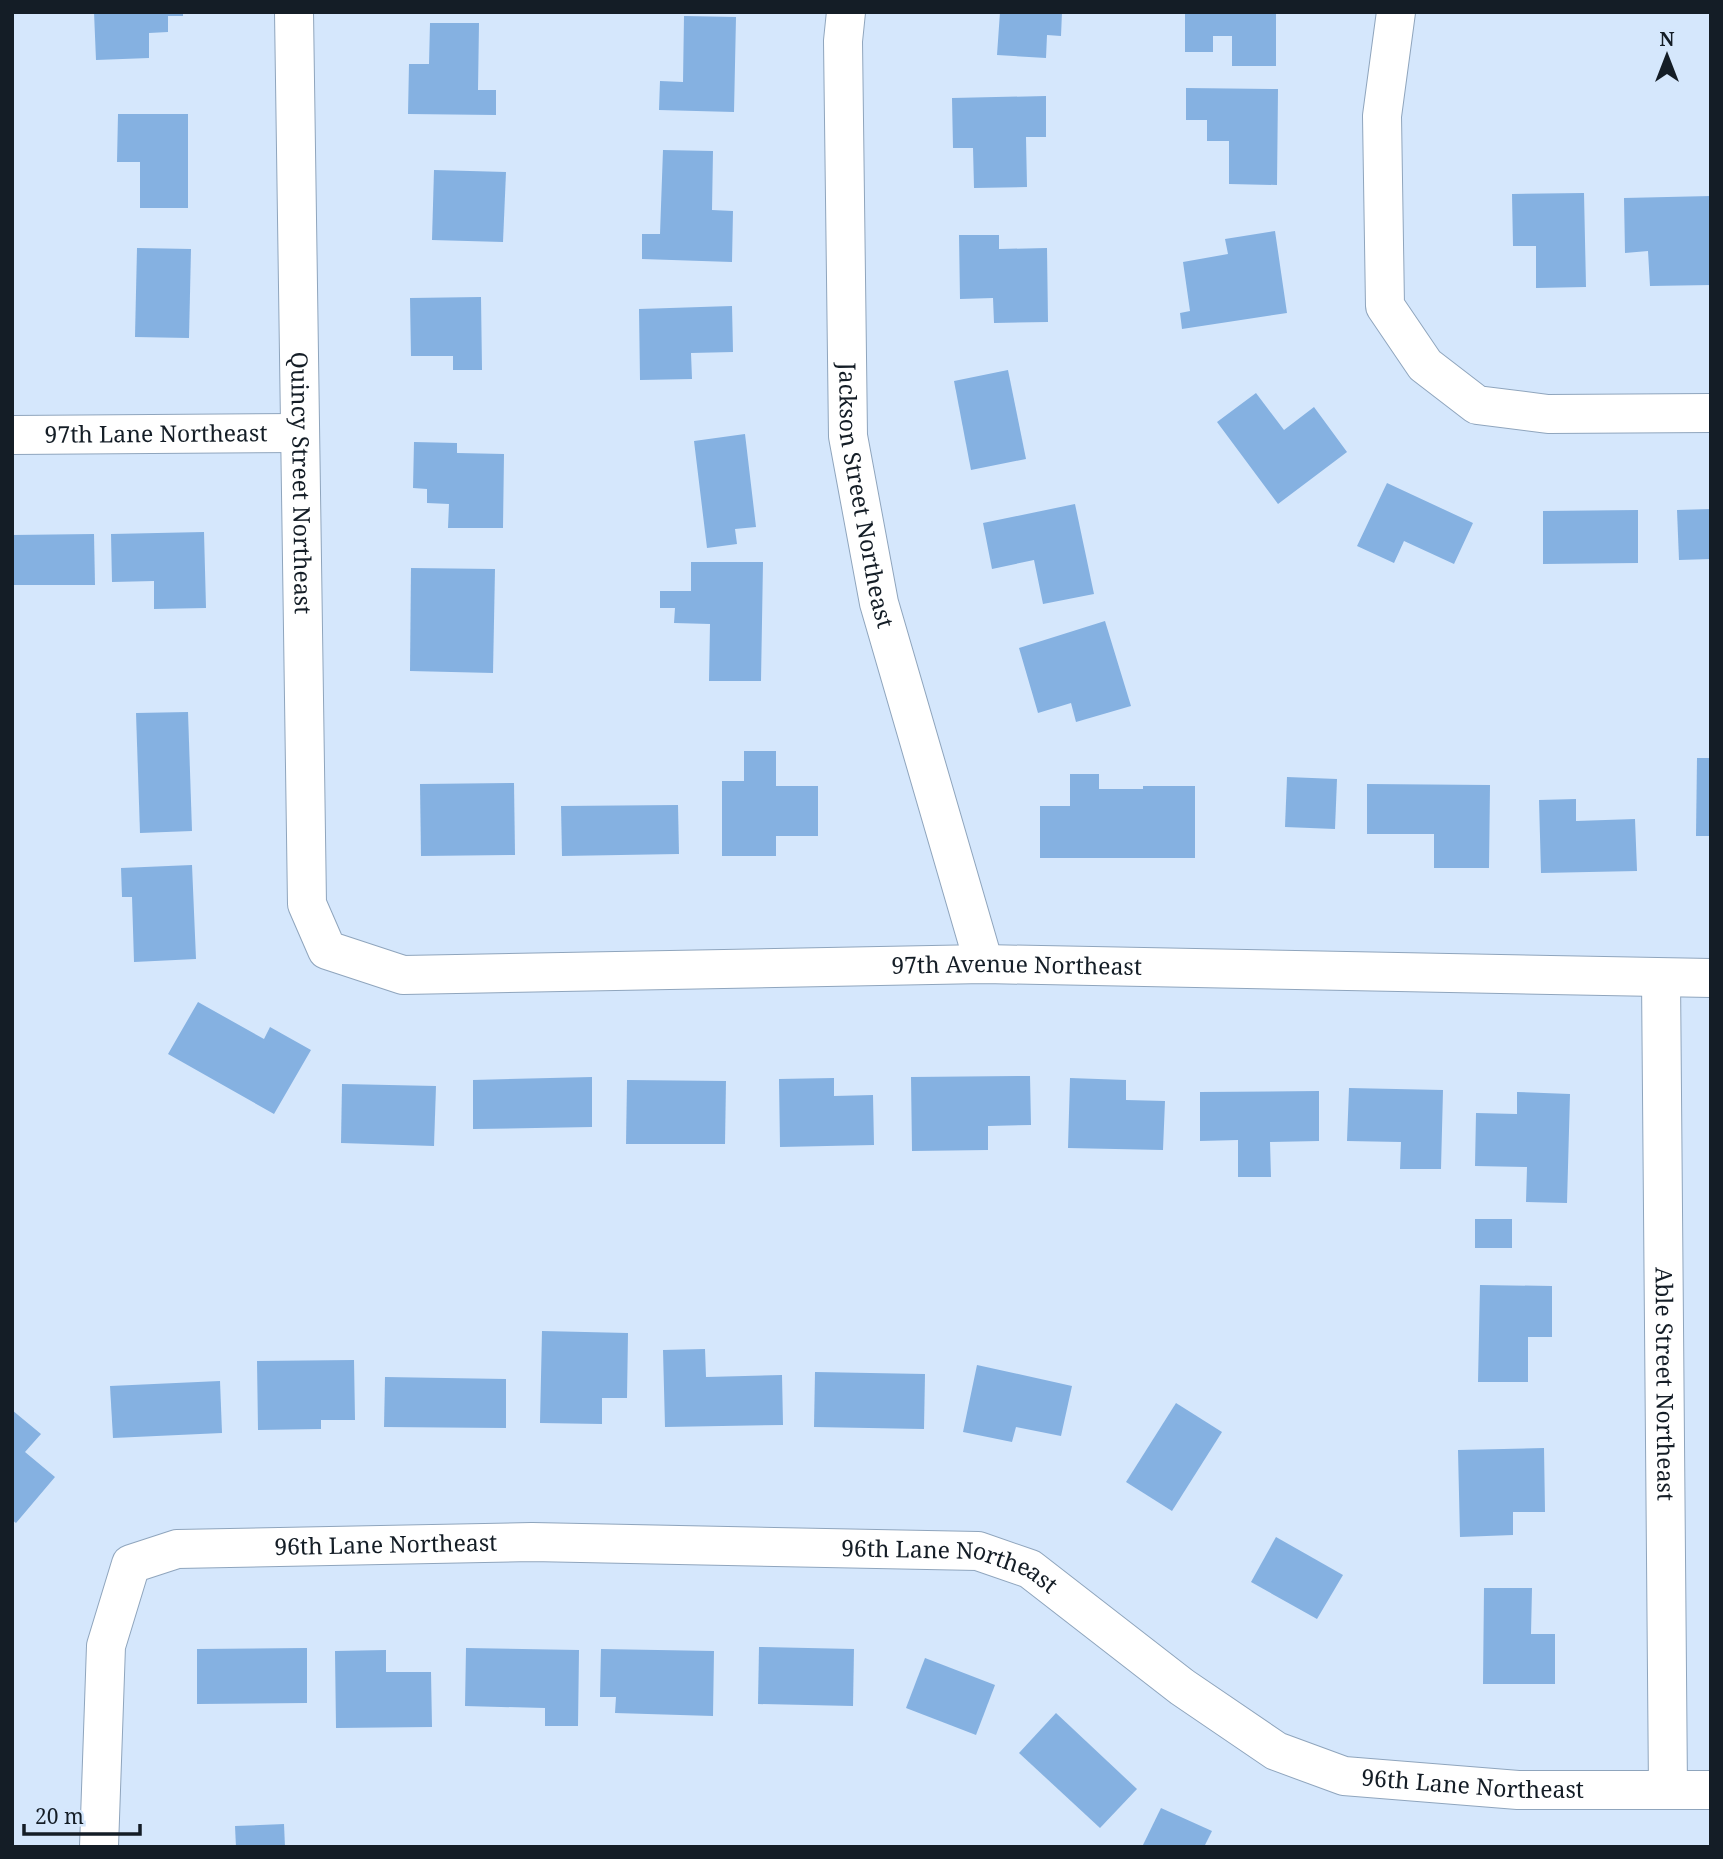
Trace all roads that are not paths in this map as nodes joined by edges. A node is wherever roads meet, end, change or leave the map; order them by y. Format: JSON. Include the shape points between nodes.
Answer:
{"nodes":[{"id":1,"x":294,"y":12,"type":"edge"},
{"id":2,"x":846,"y":12,"type":"edge"},
{"id":3,"x":1396,"y":12,"type":"edge"},
{"id":4,"x":1711,"y":413,"type":"edge"},
{"id":5,"x":300,"y":433,"type":"junction"},
{"id":6,"x":12,"y":435,"type":"edge"},
{"id":7,"x":327,"y":950,"type":"joint"},
{"id":8,"x":984,"y":964,"type":"junction"},
{"id":9,"x":1661,"y":978,"type":"junction"},
{"id":10,"x":1711,"y":978,"type":"edge"},
{"id":11,"x":1668,"y":1790,"type":"junction"},
{"id":12,"x":1711,"y":1790,"type":"edge"},
{"id":13,"x":99,"y":1847,"type":"edge"}],
"edges":[{"from":1,"to":5,"type":"street","name":"Quincy Street Northeast"},
{"from":2,"to":8,"type":"street","name":"Jackson Street Northeast","via":[[848,436],[879,603]]},
{"from":3,"to":4,"type":"street","via":[[1382,116],[1385,306],[1425,365],[1477,405],[1548,414]]},
{"from":5,"to":6,"type":"street","name":"97th Lane Northeast"},
{"from":5,"to":7,"type":"street","name":"Quincy Street Northeast","via":[[307,904]]},
{"from":7,"to":8,"type":"street","name":"97th Avenue Northeast","via":[[403,975]]},
{"from":8,"to":9,"type":"street","name":"97th Avenue Northeast"},
{"from":9,"to":10,"type":"street","name":"97th Avenue Northeast"},
{"from":9,"to":11,"type":"street","name":"Able Street Northeast"},
{"from":11,"to":12,"type":"street","name":"96th Lane Northeast"},
{"from":11,"to":13,"type":"street","name":"96th Lane Northeast","via":[[1518,1790],[1344,1776],[1276,1751],[1182,1687],[1030,1569],[978,1551],[532,1542],[177,1549],[131,1564],[106,1646]]}]}
